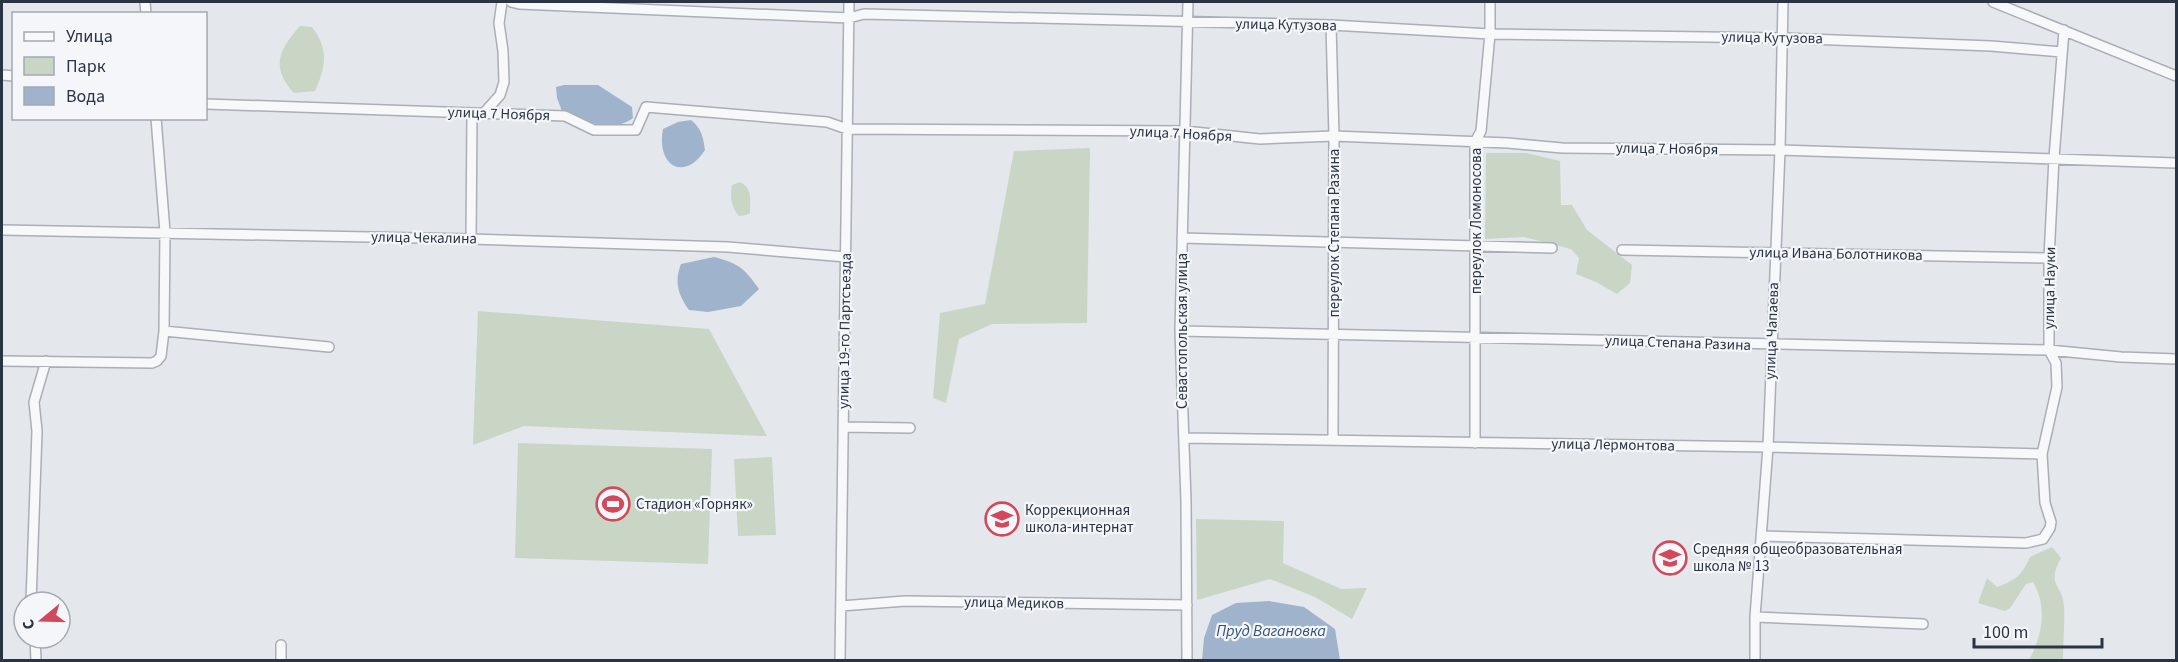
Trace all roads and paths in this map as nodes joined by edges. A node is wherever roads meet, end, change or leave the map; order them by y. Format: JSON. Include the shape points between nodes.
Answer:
{"nodes":[{"id":1,"x":502,"y":2,"type":"edge"},
{"id":2,"x":511,"y":2,"type":"edge"},
{"id":3,"x":849,"y":2,"type":"edge"},
{"id":4,"x":1188,"y":2,"type":"edge"},
{"id":5,"x":1490,"y":2,"type":"edge"},
{"id":6,"x":1783,"y":2,"type":"edge"},
{"id":7,"x":1993,"y":2,"type":"edge"},
{"id":8,"x":849,"y":18,"type":"junction"},
{"id":9,"x":1188,"y":23,"type":"junction"},
{"id":10,"x":1331,"y":25,"type":"junction"},
{"id":11,"x":2064,"y":30,"type":"junction"},
{"id":12,"x":1490,"y":34,"type":"junction"},
{"id":13,"x":1783,"y":38,"type":"junction"},
{"id":14,"x":2062,"y":52,"type":"junction"},
{"id":15,"x":2176,"y":76,"type":"edge"},
{"id":16,"x":207,"y":104,"type":"edge"},
{"id":17,"x":472,"y":114,"type":"junction"},
{"id":18,"x":483,"y":114,"type":"junction"},
{"id":19,"x":156,"y":120,"type":"edge"},
{"id":20,"x":847,"y":129,"type":"junction"},
{"id":21,"x":1185,"y":131,"type":"junction"},
{"id":22,"x":1334,"y":135,"type":"junction"},
{"id":23,"x":1475,"y":142,"type":"junction"},
{"id":24,"x":1780,"y":150,"type":"junction"},
{"id":25,"x":2054,"y":158,"type":"junction"},
{"id":26,"x":2176,"y":163,"type":"edge"},
{"id":27,"x":2,"y":230,"type":"edge"},
{"id":28,"x":165,"y":232,"type":"junction"},
{"id":29,"x":1182,"y":238,"type":"junction"},
{"id":30,"x":471,"y":239,"type":"junction"},
{"id":31,"x":1334,"y":241,"type":"junction"},
{"id":32,"x":1475,"y":246,"type":"junction"},
{"id":33,"x":1552,"y":248,"type":"dead end"},
{"id":34,"x":1622,"y":250,"type":"dead end"},
{"id":35,"x":1775,"y":253,"type":"junction"},
{"id":36,"x":846,"y":257,"type":"junction"},
{"id":37,"x":2049,"y":258,"type":"junction"},
{"id":38,"x":164,"y":331,"type":"junction"},
{"id":39,"x":1180,"y":331,"type":"junction"},
{"id":40,"x":1333,"y":334,"type":"junction"},
{"id":41,"x":1475,"y":337,"type":"junction"},
{"id":42,"x":1772,"y":345,"type":"junction"},
{"id":43,"x":329,"y":347,"type":"dead end"},
{"id":44,"x":2049,"y":350,"type":"junction"},
{"id":45,"x":2176,"y":359,"type":"edge"},
{"id":46,"x":2,"y":361,"type":"edge"},
{"id":47,"x":46,"y":361,"type":"junction"},
{"id":48,"x":843,"y":427,"type":"junction"},
{"id":49,"x":910,"y":428,"type":"dead end"},
{"id":50,"x":1184,"y":438,"type":"junction"},
{"id":51,"x":1333,"y":440,"type":"junction"},
{"id":52,"x":1475,"y":443,"type":"junction"},
{"id":53,"x":1768,"y":447,"type":"junction"},
{"id":54,"x":2042,"y":454,"type":"junction"},
{"id":55,"x":1762,"y":536,"type":"junction"},
{"id":56,"x":31,"y":590,"type":"edge"},
{"id":57,"x":1187,"y":605,"type":"junction"},
{"id":58,"x":841,"y":606,"type":"junction"},
{"id":59,"x":1755,"y":617,"type":"junction"},
{"id":60,"x":1923,"y":624,"type":"dead end"},
{"id":61,"x":281,"y":645,"type":"dead end"},
{"id":62,"x":281,"y":660,"type":"edge"},
{"id":63,"x":840,"y":660,"type":"edge"},
{"id":64,"x":1187,"y":660,"type":"edge"},
{"id":65,"x":1755,"y":660,"type":"edge"}],
"edges":[{"from":1,"to":18,"type":"street","via":[[499,23],[504,82],[500,95]]},
{"from":2,"to":8,"type":"street","name":"улица Кутузова"},
{"from":3,"to":8,"type":"street","name":"улица 19-го Партсъезда"},
{"from":4,"to":9,"type":"street","name":"Севастопольская улица"},
{"from":5,"to":12,"type":"street","name":"переулок Ломоносова"},
{"from":6,"to":13,"type":"street","name":"улица Чапаева"},
{"from":7,"to":11,"type":"street"},
{"from":8,"to":9,"type":"street","name":"улица Кутузова","via":[[864,15]]},
{"from":8,"to":20,"type":"street","name":"улица 19-го Партсъезда"},
{"from":9,"to":10,"type":"street","name":"улица Кутузова"},
{"from":9,"to":21,"type":"street","name":"Севастопольская улица"},
{"from":10,"to":12,"type":"street","name":"улица Кутузова"},
{"from":10,"to":22,"type":"street","name":"переулок Степана Разина"},
{"from":11,"to":14,"type":"street","name":"улица Науки"},
{"from":11,"to":15,"type":"street"},
{"from":12,"to":13,"type":"street","name":"улица Кутузова"},
{"from":12,"to":23,"type":"street","name":"переулок Ломоносова","via":[[1481,131]]},
{"from":13,"to":14,"type":"street","name":"улица Кутузова"},
{"from":13,"to":24,"type":"street","name":"улица Чапаева"},
{"from":14,"to":25,"type":"street","name":"улица Науки"},
{"from":16,"to":17,"type":"street","name":"улица 7 Ноября"},
{"from":17,"to":18,"type":"street","name":"улица 7 Ноября"},
{"from":17,"to":30,"type":"street"},
{"from":18,"to":20,"type":"street","name":"улица 7 Ноября","via":[[565,116],[594,130],[636,130],[646,107],[827,122]]},
{"from":19,"to":28,"type":"street"},
{"from":20,"to":21,"type":"street","name":"улица 7 Ноября"},
{"from":20,"to":36,"type":"street","name":"улица 19-го Партсъезда"},
{"from":21,"to":22,"type":"street","name":"улица 7 Ноября","via":[[1260,139]]},
{"from":21,"to":29,"type":"street","name":"Севастопольская улица"},
{"from":22,"to":23,"type":"street","name":"улица 7 Ноября"},
{"from":22,"to":31,"type":"street","name":"переулок Степана Разина"},
{"from":23,"to":24,"type":"street","name":"улица 7 Ноября","via":[[1562,148]]},
{"from":23,"to":32,"type":"street","name":"переулок Ломоносова"},
{"from":24,"to":25,"type":"street","name":"улица 7 Ноября"},
{"from":24,"to":35,"type":"street","name":"улица Чапаева"},
{"from":25,"to":26,"type":"street","name":"улица 7 Ноября"},
{"from":25,"to":37,"type":"street","name":"улица Науки"},
{"from":27,"to":28,"type":"street","name":"улица Чекалина"},
{"from":28,"to":30,"type":"street","name":"улица Чекалина"},
{"from":28,"to":38,"type":"street"},
{"from":29,"to":31,"type":"street"},
{"from":29,"to":39,"type":"street","name":"Севастопольская улица"},
{"from":30,"to":36,"type":"street","name":"улица Чекалина","via":[[728,247]]},
{"from":31,"to":32,"type":"street"},
{"from":31,"to":40,"type":"street","name":"переулок Степана Разина"},
{"from":32,"to":33,"type":"street"},
{"from":32,"to":41,"type":"street","name":"переулок Ломоносова"},
{"from":34,"to":35,"type":"street","name":"улица Ивана Болотникова"},
{"from":35,"to":37,"type":"street","name":"улица Ивана Болотникова"},
{"from":35,"to":42,"type":"street","name":"улица Чапаева"},
{"from":36,"to":48,"type":"street","name":"улица 19-го Партсъезда"},
{"from":37,"to":44,"type":"street","name":"улица Науки"},
{"from":38,"to":43,"type":"street"},
{"from":38,"to":47,"type":"street","via":[[161,356],[152,363]]},
{"from":39,"to":40,"type":"street","name":"улица Степана Разина"},
{"from":39,"to":50,"type":"street","name":"Севастопольская улица"},
{"from":40,"to":41,"type":"street","name":"улица Степана Разина"},
{"from":40,"to":51,"type":"street","name":"переулок Степана Разина"},
{"from":41,"to":42,"type":"street","name":"улица Степана Разина"},
{"from":41,"to":52,"type":"street","name":"переулок Ломоносова"},
{"from":42,"to":44,"type":"street","name":"улица Степана Разина"},
{"from":42,"to":53,"type":"street","name":"улица Чапаева"},
{"from":44,"to":45,"type":"street","name":"улица Степана Разина"},
{"from":44,"to":54,"type":"street","name":"улица Науки","via":[[2056,363],[2057,387]]},
{"from":46,"to":47,"type":"street"},
{"from":47,"to":56,"type":"street","via":[[34,402],[37,431]]},
{"from":48,"to":49,"type":"street"},
{"from":48,"to":58,"type":"street","name":"улица 19-го Партсъезда"},
{"from":50,"to":51,"type":"street","name":"улица Лермонтова"},
{"from":50,"to":57,"type":"street","name":"Севастопольская улица"},
{"from":51,"to":52,"type":"street","name":"улица Лермонтова"},
{"from":52,"to":53,"type":"street","name":"улица Лермонтова"},
{"from":53,"to":54,"type":"street","name":"улица Лермонтова"},
{"from":53,"to":55,"type":"street","name":"улица Чапаева"},
{"from":54,"to":55,"type":"street","name":"улица Науки","via":[[2044,503],[2050,522],[2043,539],[2026,543]]},
{"from":55,"to":59,"type":"street","name":"улица Чапаева"},
{"from":57,"to":58,"type":"street","name":"улица Медиков","via":[[905,601]]},
{"from":57,"to":64,"type":"street","name":"Севастопольская улица"},
{"from":58,"to":63,"type":"street","name":"улица 19-го Партсъезда"},
{"from":59,"to":60,"type":"street"},
{"from":59,"to":65,"type":"street","name":"улица Чапаева"},
{"from":61,"to":62,"type":"street"}]}
